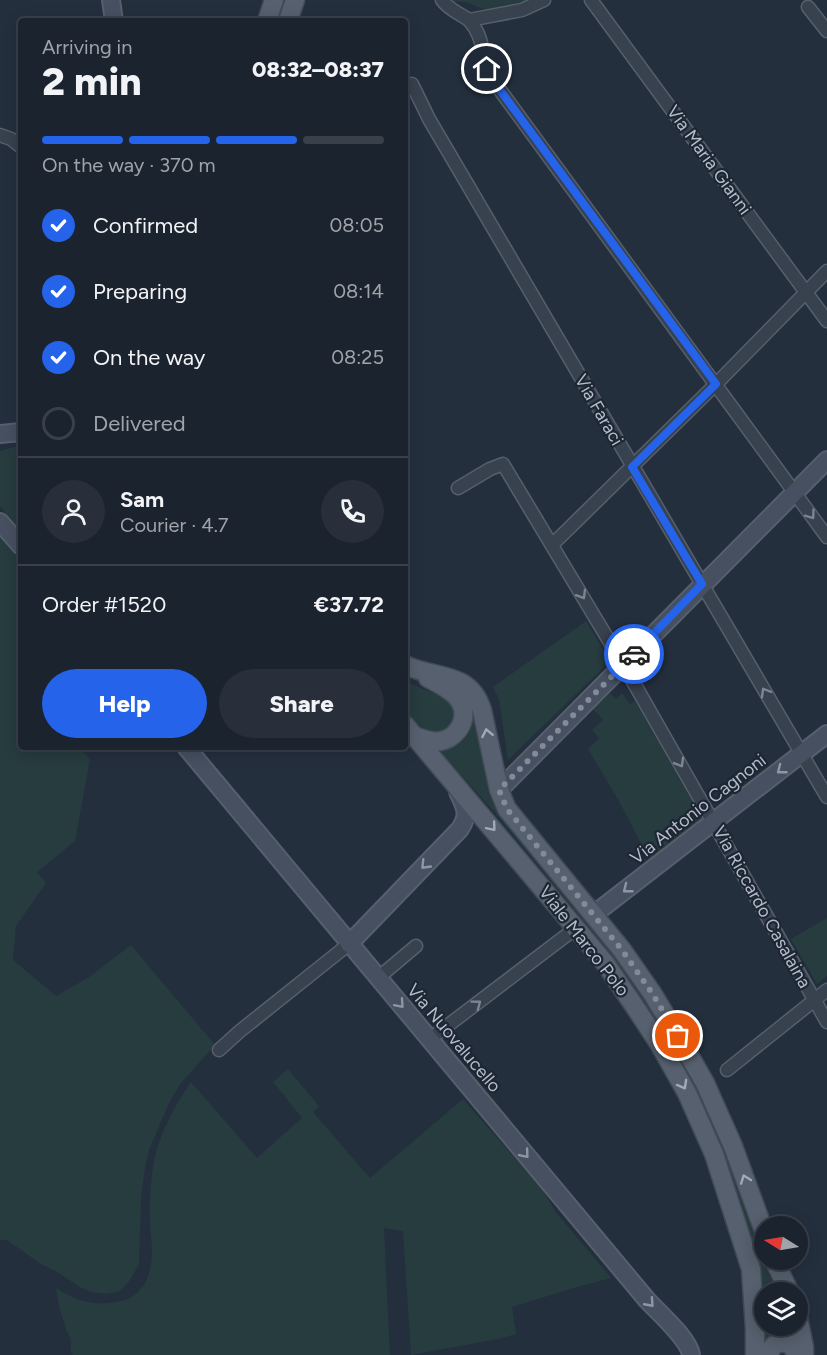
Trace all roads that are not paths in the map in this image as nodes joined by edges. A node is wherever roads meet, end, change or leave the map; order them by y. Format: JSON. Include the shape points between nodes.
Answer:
{"nodes":[{"id":1,"x":111,"y":0,"type":"edge"},
{"id":2,"x":273,"y":0,"type":"edge"},
{"id":3,"x":295,"y":0,"type":"edge"},
{"id":4,"x":442,"y":0,"type":"edge"},
{"id":5,"x":544,"y":0,"type":"edge"},
{"id":6,"x":591,"y":0,"type":"edge"},
{"id":7,"x":808,"y":7,"type":"dead end"},
{"id":8,"x":114,"y":18,"type":"edge"},
{"id":9,"x":268,"y":18,"type":"edge"},
{"id":10,"x":289,"y":18,"type":"edge"},
{"id":11,"x":469,"y":21,"type":"junction"},
{"id":12,"x":827,"y":31,"type":"edge"},
{"id":13,"x":412,"y":84,"type":"dead end"},
{"id":14,"x":0,"y":135,"type":"edge"},
{"id":15,"x":18,"y":145,"type":"edge"},
{"id":16,"x":827,"y":271,"type":"edge"},
{"id":17,"x":806,"y":292,"type":"junction"},
{"id":18,"x":827,"y":321,"type":"edge"},
{"id":19,"x":716,"y":384,"type":"junction"},
{"id":20,"x":18,"y":432,"type":"edge"},
{"id":21,"x":1,"y":434,"type":"edge"},
{"id":22,"x":827,"y":460,"type":"edge"},
{"id":23,"x":632,"y":467,"type":"junction"},
{"id":24,"x":458,"y":488,"type":"dead end"},
{"id":25,"x":795,"y":492,"type":"junction"},
{"id":26,"x":0,"y":522,"type":"edge"},
{"id":27,"x":827,"y":537,"type":"edge"},
{"id":28,"x":18,"y":543,"type":"edge"},
{"id":29,"x":552,"y":545,"type":"junction"},
{"id":30,"x":702,"y":584,"type":"junction"},
{"id":31,"x":623,"y":664,"type":"junction"},
{"id":32,"x":408,"y":667,"type":"edge"},
{"id":33,"x":408,"y":667,"type":"edge"},
{"id":34,"x":409,"y":730,"type":"edge"},
{"id":35,"x":827,"y":734,"type":"edge"},
{"id":36,"x":188,"y":750,"type":"edge"},
{"id":37,"x":801,"y":754,"type":"junction"},
{"id":38,"x":454,"y":783,"type":"junction"},
{"id":39,"x":499,"y":790,"type":"junction"},
{"id":40,"x":827,"y":797,"type":"edge"},
{"id":41,"x":714,"y":822,"type":"junction"},
{"id":42,"x":593,"y":915,"type":"junction"},
{"id":43,"x":576,"y":928,"type":"junction"},
{"id":44,"x":349,"y":944,"type":"junction"},
{"id":45,"x":416,"y":946,"type":"dead end"},
{"id":46,"x":378,"y":978,"type":"junction"},
{"id":47,"x":827,"y":990,"type":"edge"},
{"id":48,"x":814,"y":1000,"type":"junction"},
{"id":49,"x":827,"y":1022,"type":"edge"},
{"id":50,"x":430,"y":1039,"type":"junction"},
{"id":51,"x":219,"y":1050,"type":"dead end"},
{"id":52,"x":727,"y":1070,"type":"dead end"},
{"id":53,"x":758,"y":1216,"type":"edge"},
{"id":54,"x":802,"y":1336,"type":"edge"},
{"id":55,"x":691,"y":1355,"type":"edge"},
{"id":56,"x":755,"y":1355,"type":"edge"},
{"id":57,"x":769,"y":1355,"type":"edge"},
{"id":58,"x":798,"y":1355,"type":"edge"},
{"id":59,"x":804,"y":1355,"type":"edge"}],
"edges":[{"from":1,"to":8,"type":"main road"},
{"from":2,"to":9,"type":"main road"},
{"from":3,"to":10,"type":"main road"},
{"from":4,"to":11,"type":"street"},
{"from":5,"to":11,"type":"street","via":[[522,10]]},
{"from":6,"to":17,"type":"street","name":"Via Maria Gianni"},
{"from":7,"to":12,"type":"street"},
{"from":11,"to":19,"type":"street","via":[[482,41],[487,69],[497,86]]},
{"from":13,"to":23,"type":"street","name":"Via Faraci"},
{"from":14,"to":15,"type":"street"},
{"from":16,"to":17,"type":"street"},
{"from":17,"to":18,"type":"street","name":"Via Maria Gianni"},
{"from":17,"to":19,"type":"street"},
{"from":19,"to":23,"type":"street"},
{"from":19,"to":25,"type":"street"},
{"from":20,"to":21,"type":"main road"},
{"from":22,"to":25,"type":"main road"},
{"from":23,"to":29,"type":"street"},
{"from":23,"to":30,"type":"street","name":"Via Faraci"},
{"from":24,"to":29,"type":"street","name":"Via Riccardo Casalaina","via":[[504,464]]},
{"from":25,"to":27,"type":"street","one_way":true},
{"from":25,"to":30,"type":"main road"},
{"from":26,"to":28,"type":"main road"},
{"from":29,"to":31,"type":"street","name":"Via Riccardo Casalaina","one_way":true},
{"from":30,"to":31,"type":"main road"},
{"from":37,"to":30,"type":"street","name":"Via Faraci","one_way":true},
{"from":31,"to":39,"type":"main road"},
{"from":31,"to":41,"type":"street","name":"Via Riccardo Casalaina","one_way":true},
{"from":39,"to":32,"type":"main road","name":"Viale Marco Polo","one_way":true,"via":[[483,710],[473,690],[451,678]]},
{"from":33,"to":34,"type":"main road","via":[[457,697],[464,719],[450,738],[434,741]]},
{"from":34,"to":38,"type":"main road","name":"Viale Marco Polo"},
{"from":35,"to":37,"type":"main road","name":"Via Antonio Cagnoni"},
{"from":36,"to":44,"type":"main road","name":"Via Nuovalucello"},
{"from":37,"to":40,"type":"street","name":"Via Faraci"},
{"from":37,"to":41,"type":"main road","name":"Via Antonio Cagnoni","one_way":true},
{"from":38,"to":43,"type":"main road","name":"Viale Marco Polo","one_way":true},
{"from":38,"to":44,"type":"main road","one_way":true,"via":[[466,814],[460,829]]},
{"from":39,"to":42,"type":"main road","name":"Viale Marco Polo","via":[[507,809]]},
{"from":41,"to":42,"type":"main road","name":"Via Antonio Cagnoni","one_way":true},
{"from":41,"to":48,"type":"street","name":"Via Riccardo Casalaina"},
{"from":53,"to":42,"type":"main road","name":"Viale Marco Polo","one_way":true,"via":[[705,1083],[652,993]]},
{"from":50,"to":43,"type":"street","one_way":true},
{"from":43,"to":56,"type":"main road","name":"Viale Marco Polo","one_way":true,"via":[[660,1045],[714,1154],[751,1269]]},
{"from":44,"to":46,"type":"main road","name":"Via Nuovalucello"},
{"from":44,"to":51,"type":"street"},
{"from":45,"to":46,"type":"street"},
{"from":46,"to":50,"type":"main road","name":"Via Nuovalucello","one_way":true},
{"from":47,"to":48,"type":"street"},
{"from":48,"to":49,"type":"street","name":"Via Riccardo Casalaina"},
{"from":48,"to":52,"type":"street"},
{"from":50,"to":55,"type":"main road","name":"Via Nuovalucello","one_way":true,"via":[[647,1300],[684,1339]]},
{"from":54,"to":59,"type":"main road"},
{"from":57,"to":58,"type":"main road","via":[[773,1346],[783,1342],[790,1344]]}]}
